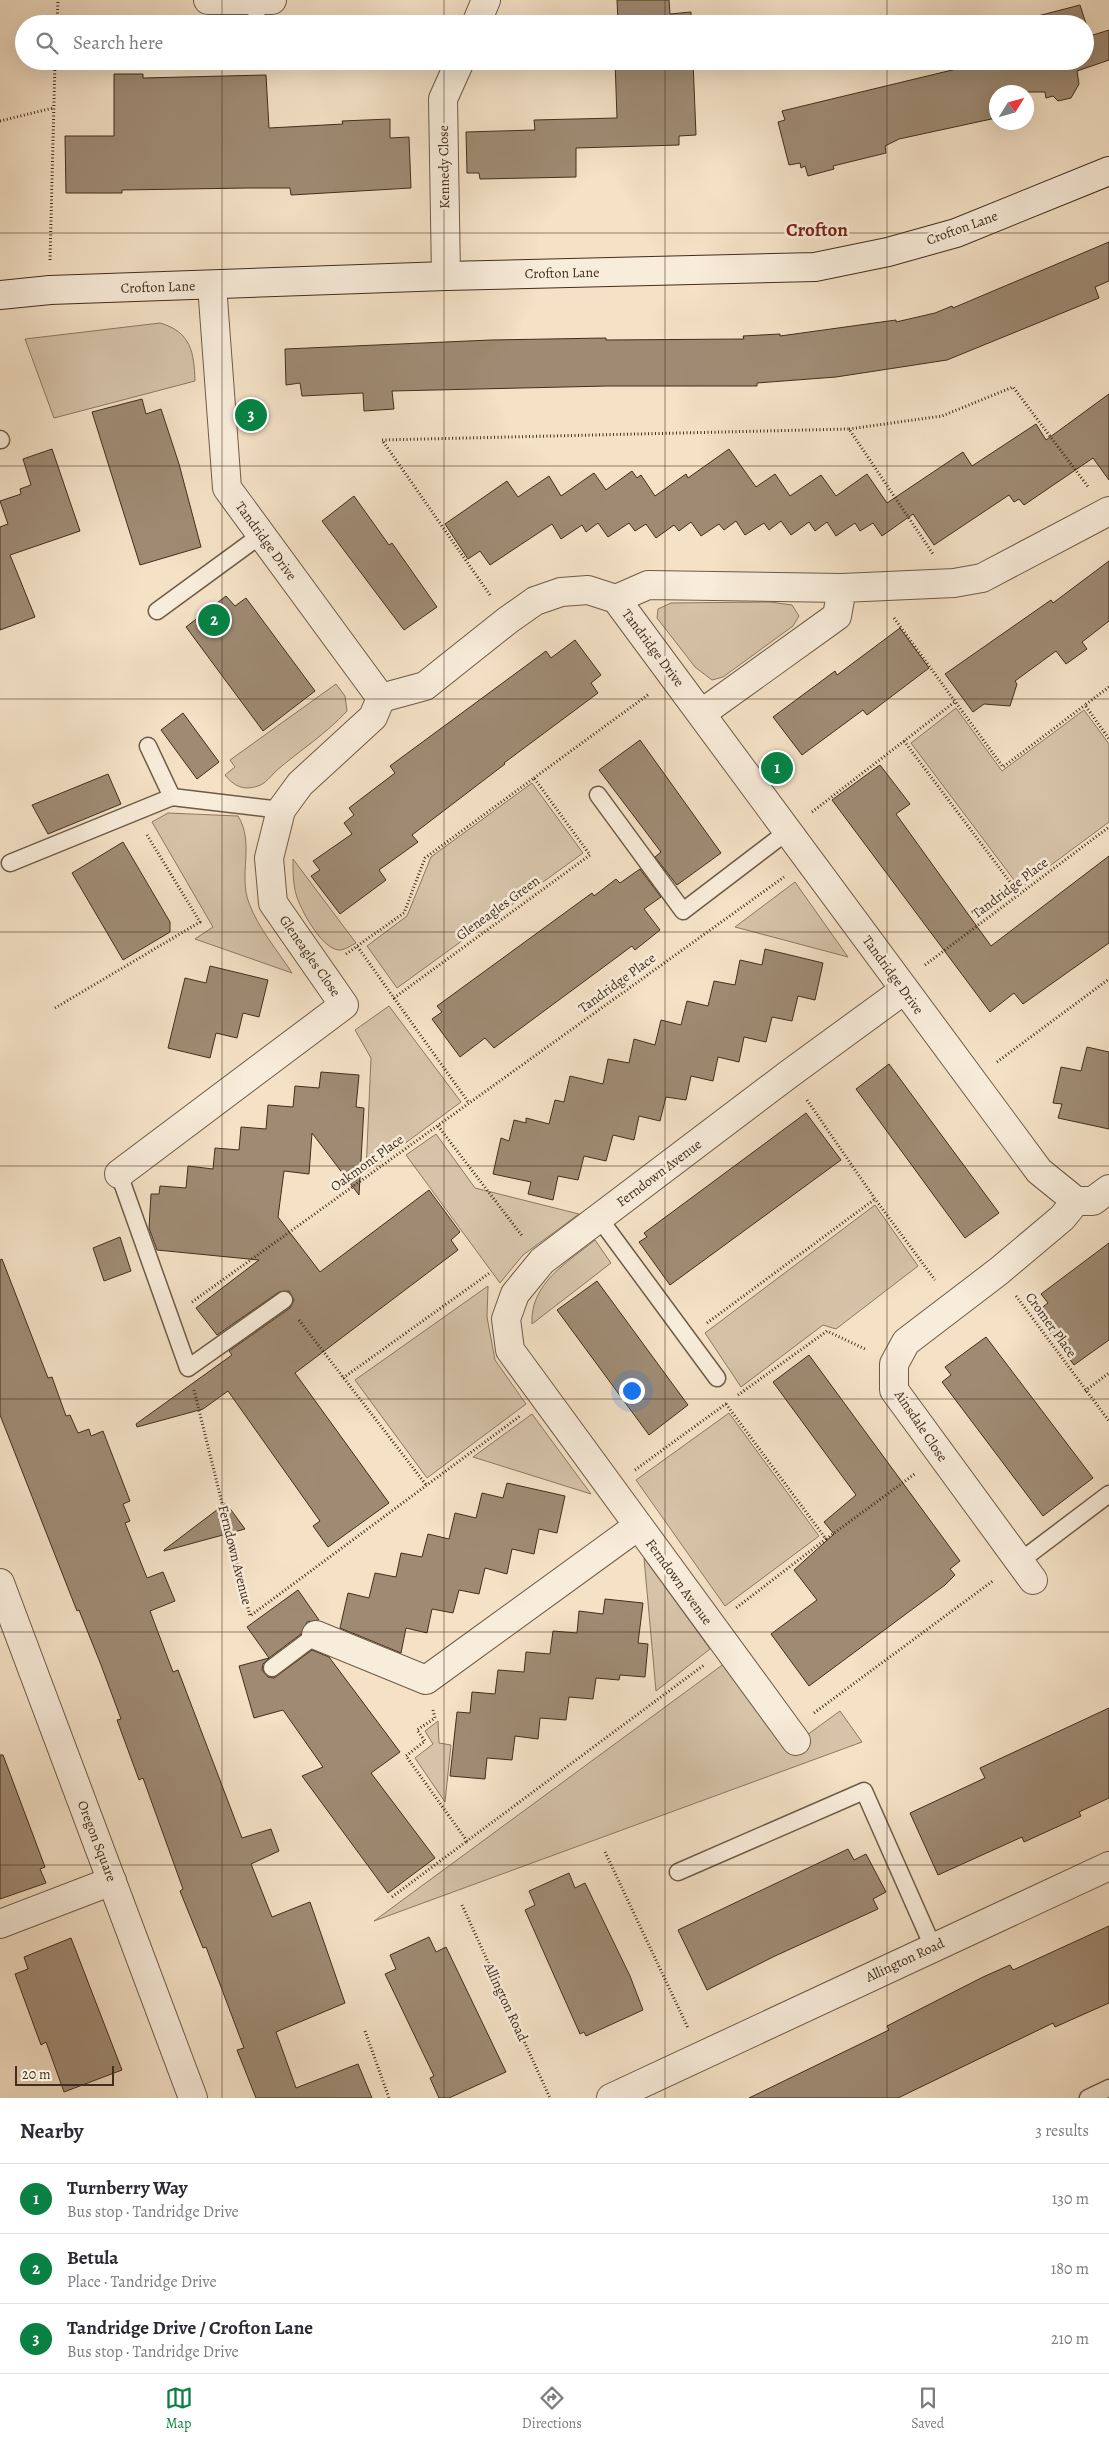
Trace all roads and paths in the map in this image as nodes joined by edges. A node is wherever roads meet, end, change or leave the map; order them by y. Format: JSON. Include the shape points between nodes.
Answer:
{"nodes":[{"id":1,"x":58,"y":0,"type":"edge"},
{"id":2,"x":208,"y":0,"type":"edge"},
{"id":3,"x":256,"y":0,"type":"edge"},
{"id":4,"x":272,"y":0,"type":"edge"},
{"id":5,"x":486,"y":0,"type":"edge"},
{"id":6,"x":57,"y":15,"type":"edge"},
{"id":7,"x":256,"y":15,"type":"edge"},
{"id":8,"x":480,"y":15,"type":"edge"},
{"id":9,"x":55,"y":70,"type":"edge"},
{"id":10,"x":456,"y":70,"type":"edge"},
{"id":11,"x":53,"y":108,"type":"junction"},
{"id":12,"x":0,"y":120,"type":"edge"},
{"id":13,"x":1109,"y":171,"type":"edge"},
{"id":14,"x":446,"y":276,"type":"junction"},
{"id":15,"x":212,"y":285,"type":"junction"},
{"id":16,"x":50,"y":290,"type":"junction"},
{"id":17,"x":0,"y":295,"type":"edge"},
{"id":18,"x":849,"y":430,"type":"junction"},
{"id":19,"x":1108,"y":512,"type":"edge"},
{"id":20,"x":261,"y":535,"type":"junction"},
{"id":21,"x":954,"y":583,"type":"junction"},
{"id":22,"x":871,"y":586,"type":"junction"},
{"id":23,"x":842,"y":588,"type":"junction"},
{"id":24,"x":616,"y":599,"type":"junction"},
{"id":25,"x":157,"y":611,"type":"dead end"},
{"id":26,"x":508,"y":620,"type":"junction"},
{"id":27,"x":673,"y":675,"type":"junction"},
{"id":28,"x":1109,"y":687,"type":"edge"},
{"id":29,"x":381,"y":698,"type":"junction"},
{"id":30,"x":956,"y":701,"type":"junction"},
{"id":31,"x":1085,"y":705,"type":"junction"},
{"id":32,"x":702,"y":713,"type":"junction"},
{"id":33,"x":1109,"y":739,"type":"edge"},
{"id":34,"x":904,"y":741,"type":"junction"},
{"id":35,"x":148,"y":746,"type":"dead end"},
{"id":36,"x":534,"y":778,"type":"junction"},
{"id":37,"x":598,"y":795,"type":"dead end"},
{"id":38,"x":172,"y":797,"type":"junction"},
{"id":39,"x":281,"y":810,"type":"junction"},
{"id":40,"x":134,"y":813,"type":"junction"},
{"id":41,"x":1109,"y":827,"type":"edge"},
{"id":42,"x":788,"y":831,"type":"junction"},
{"id":43,"x":809,"y":860,"type":"junction"},
{"id":44,"x":10,"y":863,"type":"dead end"},
{"id":45,"x":1020,"y":894,"type":"junction"},
{"id":46,"x":357,"y":946,"type":"junction"},
{"id":47,"x":321,"y":972,"type":"junction"},
{"id":48,"x":1109,"y":979,"type":"edge"},
{"id":49,"x":902,"y":987,"type":"junction"},
{"id":50,"x":394,"y":998,"type":"junction"},
{"id":51,"x":56,"y":1008,"type":"dead end"},
{"id":52,"x":789,"y":1074,"type":"junction"},
{"id":53,"x":971,"y":1080,"type":"junction"},
{"id":54,"x":469,"y":1104,"type":"junction"},
{"id":55,"x":438,"y":1126,"type":"junction"},
{"id":56,"x":119,"y":1174,"type":"joint"},
{"id":57,"x":1109,"y":1189,"type":"edge"},
{"id":58,"x":875,"y":1199,"type":"junction"},
{"id":59,"x":1076,"y":1201,"type":"junction"},
{"id":60,"x":599,"y":1218,"type":"junction"},
{"id":61,"x":542,"y":1261,"type":"junction"},
{"id":62,"x":497,"y":1268,"type":"dead end"},
{"id":63,"x":999,"y":1271,"type":"junction"},
{"id":64,"x":284,"y":1300,"type":"joint"},
{"id":65,"x":954,"y":1305,"type":"junction"},
{"id":66,"x":171,"y":1317,"type":"junction"},
{"id":67,"x":687,"y":1338,"type":"junction"},
{"id":68,"x":894,"y":1364,"type":"junction"},
{"id":69,"x":188,"y":1368,"type":"junction"},
{"id":70,"x":1109,"y":1374,"type":"edge"},
{"id":71,"x":343,"y":1378,"type":"junction"},
{"id":72,"x":718,"y":1378,"type":"dead end"},
{"id":73,"x":1085,"y":1391,"type":"junction"},
{"id":74,"x":545,"y":1398,"type":"junction"},
{"id":75,"x":726,"y":1404,"type":"junction"},
{"id":76,"x":1109,"y":1421,"type":"edge"},
{"id":77,"x":940,"y":1455,"type":"junction"},
{"id":78,"x":427,"y":1486,"type":"junction"},
{"id":79,"x":611,"y":1487,"type":"junction"},
{"id":80,"x":1109,"y":1494,"type":"edge"},
{"id":81,"x":638,"y":1526,"type":"junction"},
{"id":82,"x":826,"y":1539,"type":"junction"},
{"id":83,"x":1026,"y":1571,"type":"junction"},
{"id":84,"x":0,"y":1583,"type":"edge"},
{"id":85,"x":316,"y":1635,"type":"joint"},
{"id":86,"x":719,"y":1637,"type":"junction"},
{"id":87,"x":272,"y":1668,"type":"dead end"},
{"id":88,"x":426,"y":1680,"type":"junction"},
{"id":89,"x":792,"y":1736,"type":"joint"},
{"id":90,"x":467,"y":1840,"type":"junction"},
{"id":91,"x":605,"y":1852,"type":"dead end"},
{"id":92,"x":1109,"y":1866,"type":"edge"},
{"id":93,"x":678,"y":1872,"type":"dead end"},
{"id":94,"x":112,"y":1881,"type":"junction"},
{"id":95,"x":392,"y":1897,"type":"dead end"},
{"id":96,"x":462,"y":1905,"type":"dead end"},
{"id":97,"x":0,"y":1924,"type":"edge"},
{"id":98,"x":932,"y":1947,"type":"junction"},
{"id":99,"x":365,"y":2031,"type":"dead end"},
{"id":100,"x":701,"y":2055,"type":"junction"},
{"id":101,"x":1109,"y":2088,"type":"edge"},
{"id":102,"x":193,"y":2098,"type":"edge"},
{"id":103,"x":389,"y":2098,"type":"edge"},
{"id":104,"x":550,"y":2098,"type":"edge"},
{"id":105,"x":611,"y":2098,"type":"edge"},
{"id":106,"x":1088,"y":2098,"type":"edge"}],
"edges":[{"from":1,"to":6,"type":"path"},
{"from":2,"to":3,"type":"street"},
{"from":3,"to":4,"type":"street"},
{"from":3,"to":7,"type":"lane"},
{"from":5,"to":8,"type":"street"},
{"from":9,"to":11,"type":"path"},
{"from":10,"to":14,"type":"street","name":"Kennedy Close","via":[[443,100]]},
{"from":11,"to":12,"type":"path"},
{"from":11,"to":16,"type":"path"},
{"from":13,"to":14,"type":"street","name":"Crofton Lane","via":[[956,233],[888,252],[815,267]]},
{"from":14,"to":15,"type":"street","name":"Crofton Lane"},
{"from":15,"to":16,"type":"street","name":"Crofton Lane"},
{"from":15,"to":20,"type":"street","name":"Tandridge Drive","via":[[227,488]]},
{"from":16,"to":17,"type":"street","name":"Crofton Lane"},
{"from":18,"to":19,"type":"path","via":[[942,416],[1013,387]]},
{"from":18,"to":21,"type":"path"},
{"from":18,"to":26,"type":"path","via":[[382,440]]},
{"from":19,"to":21,"type":"street","via":[[982,578]]},
{"from":20,"to":25,"type":"lane"},
{"from":20,"to":29,"type":"street","name":"Tandridge Drive"},
{"from":21,"to":22,"type":"street"},
{"from":22,"to":23,"type":"street"},
{"from":22,"to":30,"type":"path"},
{"from":23,"to":24,"type":"street","via":[[648,585]]},
{"from":23,"to":32,"type":"street","via":[[837,616]]},
{"from":24,"to":26,"type":"street","name":"Tandridge Drive","via":[[588,590],[561,592],[535,601]]},
{"from":24,"to":27,"type":"street","name":"Tandridge Drive"},
{"from":26,"to":29,"type":"street","name":"Tandridge Drive","via":[[425,686]]},
{"from":27,"to":32,"type":"street","name":"Tandridge Drive"},
{"from":27,"to":36,"type":"path"},
{"from":28,"to":31,"type":"path"},
{"from":29,"to":39,"type":"street","name":"Gleneagles Close","via":[[373,717],[300,784]]},
{"from":30,"to":31,"type":"path","via":[[1003,767]]},
{"from":30,"to":34,"type":"path"},
{"from":31,"to":33,"type":"path"},
{"from":32,"to":42,"type":"street","name":"Tandridge Drive"},
{"from":34,"to":42,"type":"path"},
{"from":34,"to":45,"type":"path"},
{"from":35,"to":38,"type":"lane"},
{"from":36,"to":46,"type":"path","via":[[425,858],[404,913]]},
{"from":36,"to":50,"type":"path","name":"Gleneagles Green","via":[[590,855]]},
{"from":37,"to":42,"type":"lane","via":[[683,911]]},
{"from":38,"to":39,"type":"lane"},
{"from":38,"to":40,"type":"lane"},
{"from":39,"to":47,"type":"street","name":"Gleneagles Close","via":[[269,858],[272,903]]},
{"from":40,"to":44,"type":"lane"},
{"from":40,"to":51,"type":"path","via":[[200,922]]},
{"from":41,"to":45,"type":"path","name":"Tandridge Place"},
{"from":42,"to":43,"type":"street","name":"Tandridge Drive"},
{"from":43,"to":49,"type":"street","name":"Tandridge Drive"},
{"from":43,"to":54,"type":"path","name":"Tandridge Place"},
{"from":45,"to":49,"type":"path","name":"Tandridge Place"},
{"from":46,"to":47,"type":"path"},
{"from":46,"to":50,"type":"path"},
{"from":47,"to":56,"type":"street","name":"Gleneagles Close","via":[[344,1005]]},
{"from":48,"to":53,"type":"path"},
{"from":49,"to":52,"type":"street","name":"Ferndown Avenue"},
{"from":49,"to":53,"type":"street","name":"Tandridge Drive"},
{"from":50,"to":54,"type":"path"},
{"from":52,"to":58,"type":"path"},
{"from":52,"to":60,"type":"street","name":"Ferndown Avenue"},
{"from":53,"to":59,"type":"street","name":"Tandridge Drive","via":[[1039,1171]]},
{"from":54,"to":55,"type":"path","name":"Tandridge Place"},
{"from":55,"to":61,"type":"path"},
{"from":55,"to":66,"type":"path","name":"Oakmont Place"},
{"from":56,"to":66,"type":"lane"},
{"from":57,"to":59,"type":"street","via":[[1093,1201]]},
{"from":58,"to":65,"type":"path"},
{"from":58,"to":67,"type":"path"},
{"from":59,"to":63,"type":"street","name":"Ainsdale Close","via":[[1062,1218]]},
{"from":60,"to":61,"type":"street","name":"Ferndown Avenue"},
{"from":60,"to":67,"type":"lane"},
{"from":61,"to":74,"type":"street","name":"Ferndown Avenue","via":[[515,1294],[506,1319],[510,1350]]},
{"from":62,"to":71,"type":"path"},
{"from":63,"to":65,"type":"street","name":"Ainsdale Close"},
{"from":63,"to":73,"type":"path","name":"Cromer Place"},
{"from":64,"to":69,"type":"lane"},
{"from":64,"to":71,"type":"path"},
{"from":65,"to":68,"type":"street","name":"Ainsdale Close","via":[[906,1342]]},
{"from":66,"to":69,"type":"lane"},
{"from":67,"to":72,"type":"lane"},
{"from":68,"to":75,"type":"path","via":[[827,1331]]},
{"from":68,"to":77,"type":"street","name":"Ainsdale Close","via":[[894,1390]]},
{"from":69,"to":78,"type":"path","name":"Ferndown Avenue","via":[[250,1616]]},
{"from":70,"to":73,"type":"path"},
{"from":71,"to":78,"type":"path"},
{"from":73,"to":76,"type":"path","name":"Cromer Place"},
{"from":74,"to":78,"type":"path","name":"Ferndown Avenue"},
{"from":74,"to":79,"type":"street","name":"Ferndown Avenue"},
{"from":75,"to":79,"type":"path"},
{"from":75,"to":82,"type":"path"},
{"from":77,"to":82,"type":"path"},
{"from":77,"to":83,"type":"street","name":"Ainsdale Close"},
{"from":79,"to":81,"type":"street","name":"Ferndown Avenue"},
{"from":80,"to":83,"type":"lane"},
{"from":81,"to":86,"type":"street","name":"Ferndown Avenue"},
{"from":81,"to":88,"type":"street"},
{"from":82,"to":86,"type":"path"},
{"from":83,"to":89,"type":"path"},
{"from":84,"to":94,"type":"street","name":"Oregon Square"},
{"from":85,"to":87,"type":"lane"},
{"from":85,"to":88,"type":"street"},
{"from":86,"to":89,"type":"street","name":"Ferndown Avenue"},
{"from":86,"to":90,"type":"path"},
{"from":88,"to":90,"type":"path","via":[[435,1718],[417,1730],[425,1741],[406,1756]]},
{"from":90,"to":95,"type":"path"},
{"from":91,"to":100,"type":"path"},
{"from":92,"to":98,"type":"street","name":"Allington Road"},
{"from":93,"to":98,"type":"lane","via":[[864,1791]]},
{"from":94,"to":97,"type":"street"},
{"from":94,"to":102,"type":"street","name":"Oregon Square"},
{"from":96,"to":104,"type":"path","name":"Allington Road"},
{"from":98,"to":100,"type":"street","name":"Allington Road"},
{"from":99,"to":103,"type":"path"},
{"from":100,"to":105,"type":"street","name":"Allington Road"},
{"from":101,"to":106,"type":"lane"}]}
